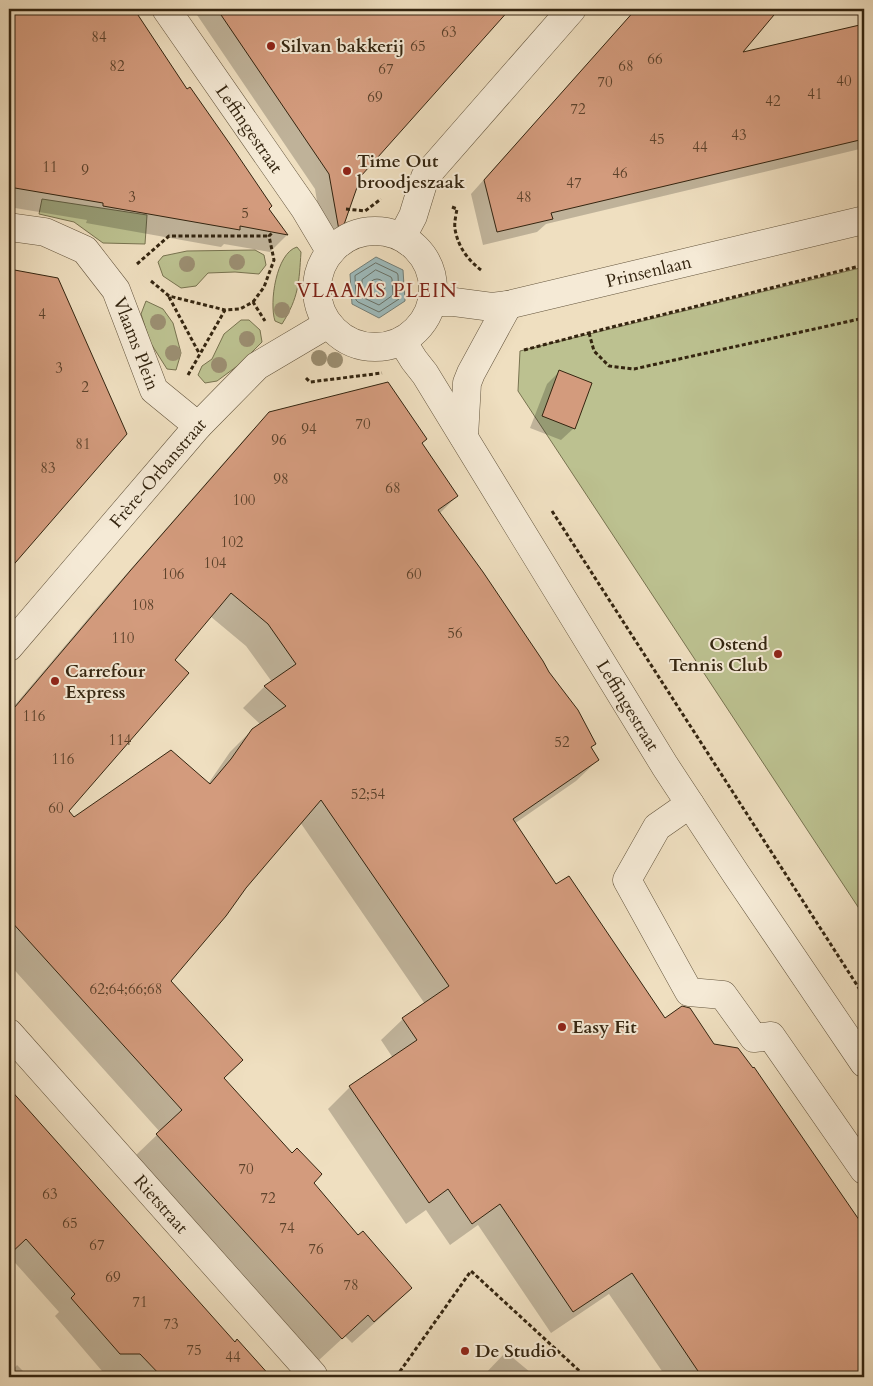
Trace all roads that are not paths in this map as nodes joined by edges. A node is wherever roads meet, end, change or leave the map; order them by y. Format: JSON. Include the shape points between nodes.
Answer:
{"nodes":[{"id":1,"x":166,"y":9,"type":"edge"},
{"id":2,"x":572,"y":9,"type":"edge"},
{"id":3,"x":864,"y":220,"type":"edge"},
{"id":4,"x":9,"y":226,"type":"edge"},
{"id":5,"x":402,"y":237,"type":"junction"},
{"id":6,"x":330,"y":251,"type":"junction"},
{"id":7,"x":432,"y":302,"type":"junction"},
{"id":8,"x":508,"y":305,"type":"junction"},
{"id":9,"x":328,"y":324,"type":"junction"},
{"id":10,"x":402,"y":341,"type":"junction"},
{"id":11,"x":198,"y":426,"type":"junction"},
{"id":12,"x":464,"y":437,"type":"junction"},
{"id":13,"x":9,"y":647,"type":"edge"},
{"id":14,"x":690,"y":804,"type":"junction"},
{"id":15,"x":9,"y":1033,"type":"edge"},
{"id":16,"x":864,"y":1062,"type":"edge"},
{"id":17,"x":864,"y":1170,"type":"edge"},
{"id":18,"x":312,"y":1376,"type":"edge"}],
"edges":[{"from":1,"to":6,"type":"street","name":"Leffingestraat","via":[[305,209]]},
{"from":2,"to":5,"type":"street","via":[[425,177],[413,216]]},
{"from":3,"to":8,"type":"street","name":"Prinsenlaan"},
{"from":4,"to":11,"type":"street","name":"Vlaams Plein","via":[[45,232],[85,250],[116,290],[154,390]]},
{"from":5,"to":6,"type":"street","via":[[382,231],[359,232]]},
{"from":5,"to":7,"type":"street","via":[[425,258],[432,275]]},
{"from":6,"to":9,"type":"street","via":[[319,272],[316,293]]},
{"from":7,"to":8,"type":"street","name":"Prinsenlaan","via":[[492,307]]},
{"from":7,"to":10,"type":"street","via":[[420,327]]},
{"from":8,"to":12,"type":"street","via":[[467,382]]},
{"from":9,"to":10,"type":"street","via":[[343,339],[365,347]]},
{"from":9,"to":11,"type":"street","name":"Frère-Orbanstraat","via":[[257,366]]},
{"from":10,"to":12,"type":"street","name":"Leffingestraat"},
{"from":11,"to":13,"type":"street","name":"Frère-Orbanstraat"},
{"from":12,"to":14,"type":"street","name":"Leffingestraat"},
{"from":14,"to":16,"type":"street","name":"Leffingestraat"},
{"from":14,"to":17,"type":"street","via":[[658,827],[627,880],[689,992],[723,995],[754,1038],[771,1036]]},
{"from":15,"to":18,"type":"street","name":"Rietstraat"}]}
